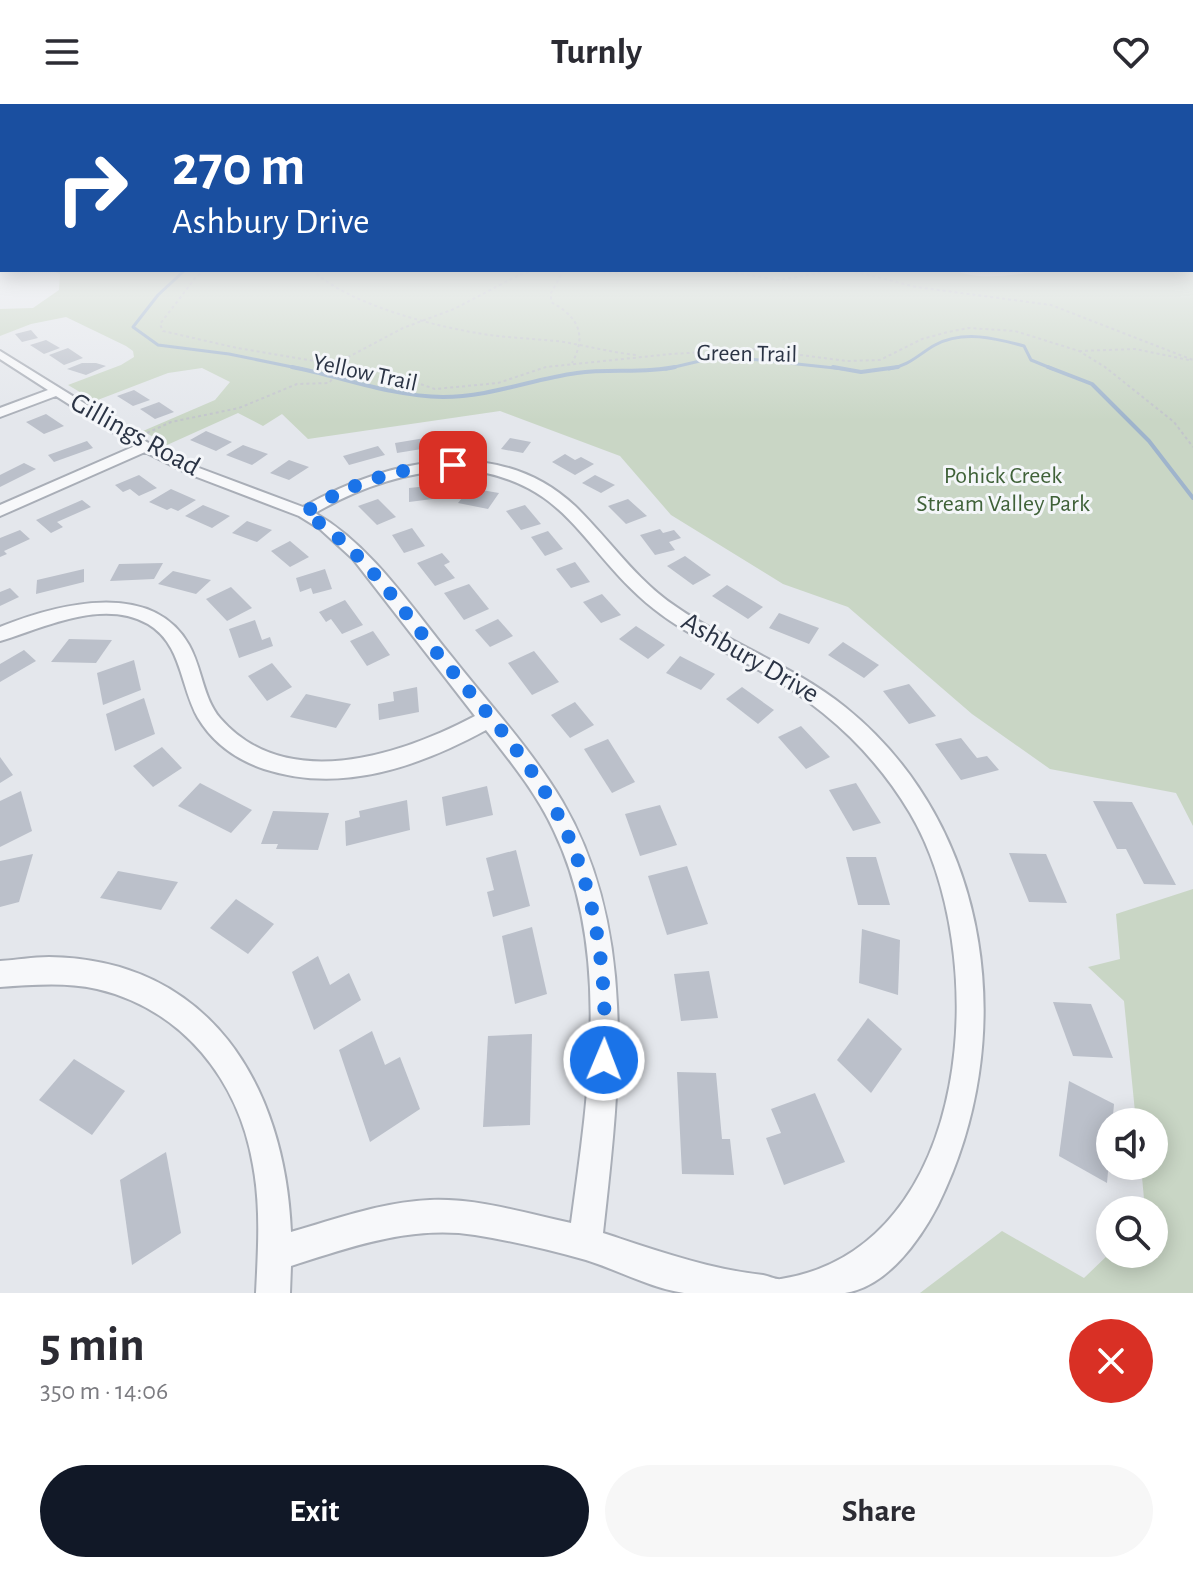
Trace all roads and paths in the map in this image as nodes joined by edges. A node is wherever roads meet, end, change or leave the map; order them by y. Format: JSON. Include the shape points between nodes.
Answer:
{"nodes":[{"id":1,"x":172,"y":309,"type":"edge"},
{"id":2,"x":396,"y":309,"type":"edge"},
{"id":3,"x":453,"y":309,"type":"edge"},
{"id":4,"x":562,"y":309,"type":"edge"},
{"id":5,"x":1062,"y":309,"type":"edge"},
{"id":6,"x":427,"y":319,"type":"junction"},
{"id":7,"x":577,"y":345,"type":"junction"},
{"id":8,"x":1079,"y":351,"type":"junction"},
{"id":9,"x":0,"y":354,"type":"edge"},
{"id":10,"x":645,"y":356,"type":"junction"},
{"id":11,"x":1193,"y":361,"type":"edge"},
{"id":12,"x":572,"y":363,"type":"junction"},
{"id":13,"x":336,"y":364,"type":"junction"},
{"id":14,"x":351,"y":366,"type":"junction"},
{"id":15,"x":57,"y":391,"type":"junction"},
{"id":16,"x":0,"y":413,"type":"edge"},
{"id":17,"x":140,"y":443,"type":"junction"},
{"id":18,"x":1193,"y":447,"type":"edge"},
{"id":19,"x":0,"y":511,"type":"edge"},
{"id":20,"x":304,"y":513,"type":"junction"},
{"id":21,"x":0,"y":634,"type":"edge"},
{"id":22,"x":489,"y":718,"type":"junction"},
{"id":23,"x":0,"y":974,"type":"edge"},
{"id":24,"x":585,"y":1243,"type":"junction"},
{"id":25,"x":275,"y":1254,"type":"junction"},
{"id":26,"x":273,"y":1293,"type":"edge"},
{"id":27,"x":768,"y":1293,"type":"edge"},
{"id":28,"x":790,"y":1293,"type":"edge"}],
"edges":[{"from":1,"to":13,"type":"path","name":"Yellow Trail","via":[[160,324],[163,331]]},
{"from":2,"to":6,"type":"path"},
{"from":3,"to":6,"type":"path"},
{"from":4,"to":7,"type":"path","via":[[573,317]]},
{"from":5,"to":11,"type":"path","name":"Green Trail"},
{"from":6,"to":7,"type":"path","via":[[477,333]]},
{"from":6,"to":13,"type":"path"},
{"from":7,"to":10,"type":"path"},
{"from":7,"to":12,"type":"path"},
{"from":8,"to":10,"type":"path","name":"Green Trail","via":[[1015,331],[969,328],[922,339],[880,360],[754,349]]},
{"from":8,"to":11,"type":"path","name":"Green Trail","via":[[1122,346]]},
{"from":8,"to":18,"type":"path","name":"Green Trail","via":[[1174,422]]},
{"from":9,"to":15,"type":"street","name":"Gillings Road"},
{"from":10,"to":12,"type":"path","name":"Yellow Trail"},
{"from":12,"to":14,"type":"path","name":"Yellow Trail","via":[[498,383],[435,389]]},
{"from":13,"to":14,"type":"path","name":"Yellow Trail"},
{"from":14,"to":17,"type":"path","via":[[340,369],[329,383],[297,384],[239,408],[171,422]]},
{"from":15,"to":16,"type":"street"},
{"from":15,"to":17,"type":"street","name":"Gillings Road"},
{"from":17,"to":19,"type":"street"},
{"from":17,"to":20,"type":"street","name":"Gillings Road","via":[[194,471]]},
{"from":20,"to":22,"type":"street","name":"Gillings Road","via":[[359,555]]},
{"from":20,"to":28,"type":"street","name":"Ashbury Drive","via":[[358,484],[412,468],[478,467],[528,480],[559,500],[660,605],[836,710],[887,762],[924,817],[954,886],[971,960],[969,1072],[955,1130],[930,1188],[887,1251],[853,1276]]},
{"from":21,"to":22,"type":"street","via":[[86,610],[132,612],[154,619],[177,639],[196,694],[214,726],[242,749],[281,764],[329,770],[380,764],[439,744]]},
{"from":22,"to":24,"type":"street","name":"Gillings Road","via":[[548,797],[571,842],[602,962],[601,1110]]},
{"from":23,"to":25,"type":"street","via":[[68,971],[129,984],[181,1011],[206,1032],[227,1058],[256,1117],[269,1164]]},
{"from":24,"to":25,"type":"street","via":[[473,1218],[429,1216],[365,1226]]},
{"from":24,"to":27,"type":"street","via":[[676,1273]]},
{"from":25,"to":26,"type":"street"}]}
